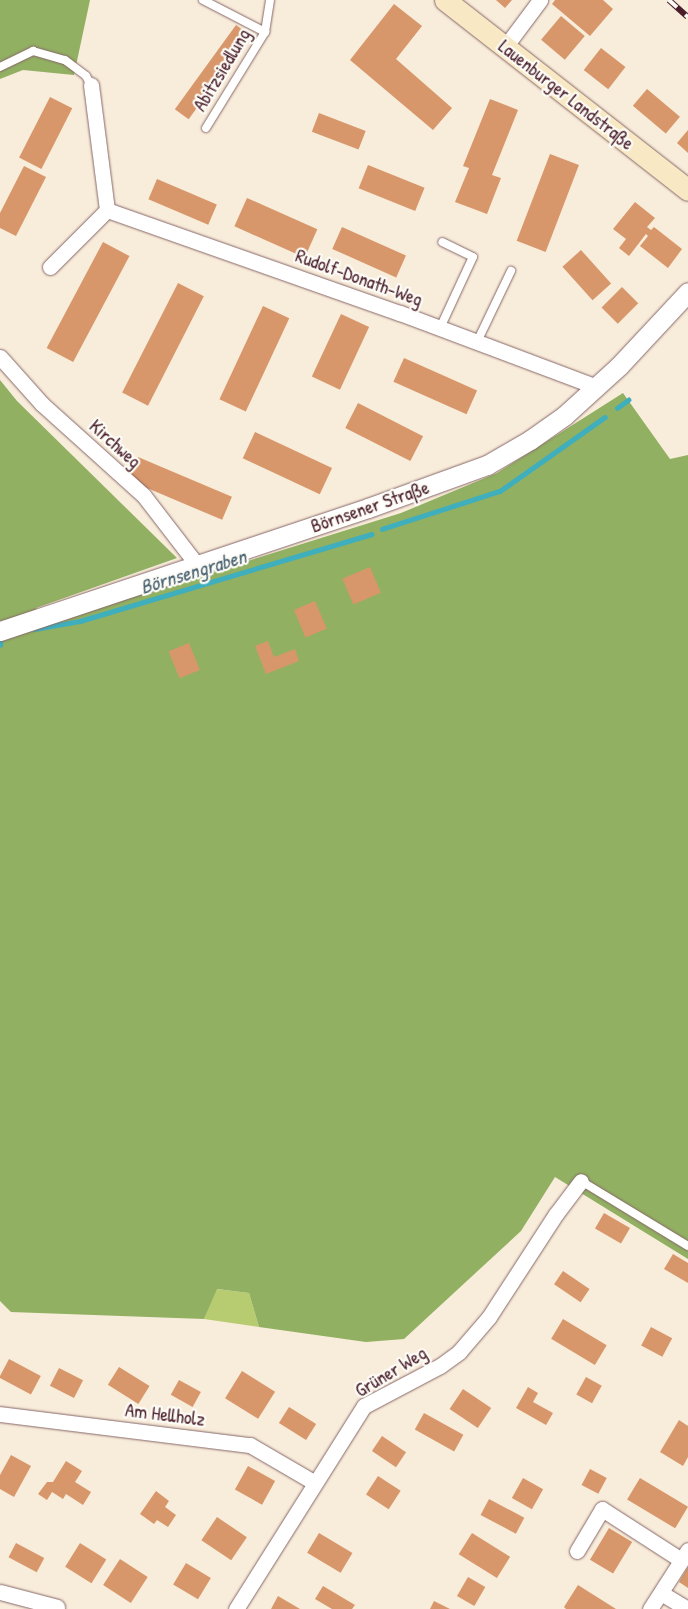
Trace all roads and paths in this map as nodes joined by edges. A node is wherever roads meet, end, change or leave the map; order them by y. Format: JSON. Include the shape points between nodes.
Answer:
{"nodes":[{"id":1,"x":203,"y":0,"type":"edge"},
{"id":2,"x":270,"y":0,"type":"edge"},
{"id":3,"x":445,"y":0,"type":"edge"},
{"id":4,"x":540,"y":0,"type":"edge"},
{"id":5,"x":265,"y":32,"type":"junction"},
{"id":6,"x":505,"y":47,"type":"junction"},
{"id":7,"x":0,"y":66,"type":"edge"},
{"id":8,"x":91,"y":85,"type":"joint"},
{"id":9,"x":206,"y":128,"type":"dead end"},
{"id":10,"x":688,"y":190,"type":"edge"},
{"id":11,"x":107,"y":210,"type":"junction"},
{"id":12,"x":442,"y":242,"type":"dead end"},
{"id":13,"x":50,"y":267,"type":"dead end"},
{"id":14,"x":511,"y":271,"type":"dead end"},
{"id":15,"x":688,"y":292,"type":"edge"},
{"id":16,"x":440,"y":328,"type":"junction"},
{"id":17,"x":477,"y":342,"type":"junction"},
{"id":18,"x":0,"y":357,"type":"edge"},
{"id":19,"x":597,"y":387,"type":"junction"},
{"id":20,"x":198,"y":566,"type":"junction"},
{"id":21,"x":0,"y":631,"type":"edge"},
{"id":22,"x":581,"y":1181,"type":"joint"},
{"id":23,"x":688,"y":1246,"type":"edge"},
{"id":24,"x":0,"y":1414,"type":"edge"},
{"id":25,"x":315,"y":1483,"type":"junction"},
{"id":26,"x":577,"y":1551,"type":"dead end"},
{"id":27,"x":685,"y":1555,"type":"edge"},
{"id":28,"x":0,"y":1592,"type":"edge"},
{"id":29,"x":661,"y":1593,"type":"junction"},
{"id":30,"x":58,"y":1607,"type":"dead end"},
{"id":31,"x":236,"y":1609,"type":"edge"},
{"id":32,"x":650,"y":1609,"type":"edge"},
{"id":33,"x":688,"y":1609,"type":"edge"}],
"edges":[{"from":1,"to":5,"type":"lane"},
{"from":2,"to":5,"type":"lane","name":"Abitzsiedlung"},
{"from":3,"to":6,"type":"main road","name":"Lauenburger Landstraße"},
{"from":4,"to":6,"type":"street"},
{"from":5,"to":9,"type":"lane","name":"Abitzsiedlung"},
{"from":6,"to":10,"type":"main road","name":"Lauenburger Landstraße"},
{"from":7,"to":8,"type":"lane","via":[[33,51],[65,60],[86,76]]},
{"from":8,"to":11,"type":"street"},
{"from":11,"to":13,"type":"street"},
{"from":11,"to":16,"type":"street","name":"Rudolf-Donath-Weg"},
{"from":12,"to":16,"type":"lane","via":[[473,257]]},
{"from":14,"to":17,"type":"lane"},
{"from":15,"to":19,"type":"street","name":"Börnsener Straße"},
{"from":16,"to":17,"type":"street","name":"Rudolf-Donath-Weg"},
{"from":17,"to":19,"type":"street","name":"Rudolf-Donath-Weg"},
{"from":18,"to":20,"type":"street","name":"Kirchweg","via":[[42,404],[144,496]]},
{"from":19,"to":20,"type":"street","name":"Börnsener Straße","via":[[558,421],[487,465]]},
{"from":20,"to":21,"type":"street","name":"Börnsener Straße"},
{"from":22,"to":23,"type":"lane"},
{"from":22,"to":25,"type":"street","name":"Grüner Weg","via":[[470,1341],[440,1366],[364,1406]]},
{"from":24,"to":25,"type":"street","name":"Am Hellholz","via":[[250,1445]]},
{"from":25,"to":31,"type":"street","name":"Grüner Weg"},
{"from":26,"to":27,"type":"street","via":[[602,1509]]},
{"from":27,"to":29,"type":"street"},
{"from":28,"to":30,"type":"street"},
{"from":29,"to":32,"type":"street"},
{"from":29,"to":33,"type":"street"}]}
